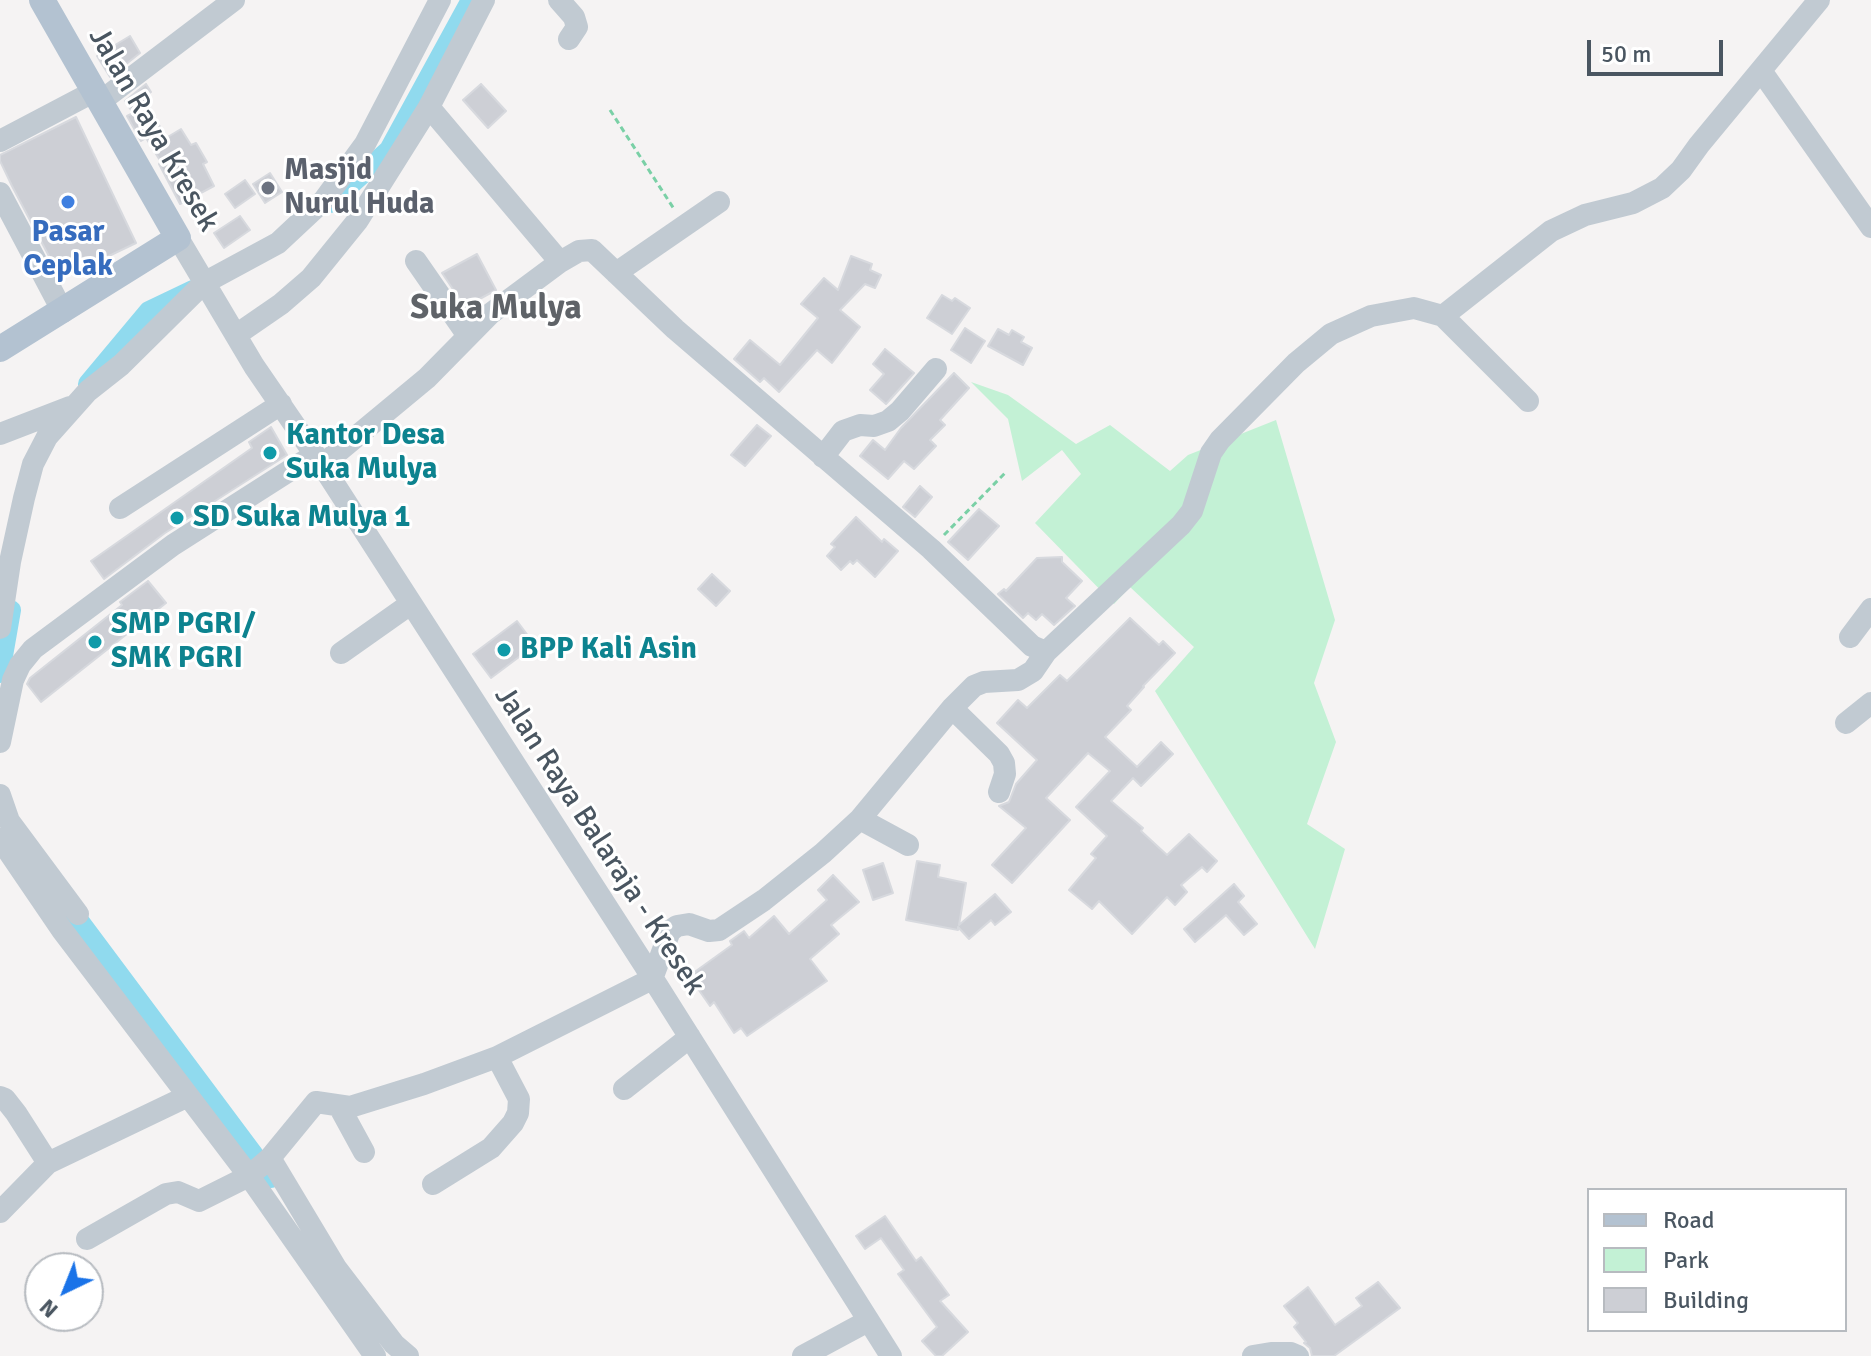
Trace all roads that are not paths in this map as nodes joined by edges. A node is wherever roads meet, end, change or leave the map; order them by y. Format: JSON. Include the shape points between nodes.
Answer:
{"nodes":[{"id":1,"x":42,"y":0,"type":"edge"},
{"id":2,"x":234,"y":0,"type":"edge"},
{"id":3,"x":440,"y":0,"type":"edge"},
{"id":4,"x":484,"y":0,"type":"edge"},
{"id":5,"x":559,"y":0,"type":"edge"},
{"id":6,"x":1819,"y":0,"type":"edge"},
{"id":7,"x":569,"y":39,"type":"dead end"},
{"id":8,"x":1762,"y":72,"type":"junction"},
{"id":9,"x":418,"y":94,"type":"junction"},
{"id":10,"x":98,"y":96,"type":"junction"},
{"id":11,"x":0,"y":141,"type":"edge"},
{"id":12,"x":0,"y":193,"type":"edge"},
{"id":13,"x":719,"y":202,"type":"dead end"},
{"id":14,"x":1871,"y":227,"type":"edge"},
{"id":15,"x":178,"y":238,"type":"junction"},
{"id":16,"x":416,"y":261,"type":"dead end"},
{"id":17,"x":560,"y":262,"type":"junction"},
{"id":18,"x":616,"y":273,"type":"junction"},
{"id":19,"x":206,"y":287,"type":"junction"},
{"id":20,"x":63,"y":312,"type":"junction"},
{"id":21,"x":1443,"y":316,"type":"junction"},
{"id":22,"x":231,"y":328,"type":"junction"},
{"id":23,"x":468,"y":336,"type":"junction"},
{"id":24,"x":0,"y":349,"type":"edge"},
{"id":25,"x":936,"y":369,"type":"dead end"},
{"id":26,"x":1528,"y":401,"type":"dead end"},
{"id":27,"x":281,"y":404,"type":"junction"},
{"id":28,"x":75,"y":405,"type":"junction"},
{"id":29,"x":0,"y":434,"type":"edge"},
{"id":30,"x":823,"y":457,"type":"junction"},
{"id":31,"x":318,"y":460,"type":"junction"},
{"id":32,"x":120,"y":508,"type":"dead end"},
{"id":33,"x":409,"y":605,"type":"junction"},
{"id":34,"x":1871,"y":609,"type":"edge"},
{"id":35,"x":0,"y":628,"type":"edge"},
{"id":36,"x":1850,"y":637,"type":"dead end"},
{"id":37,"x":1046,"y":652,"type":"junction"},
{"id":38,"x":341,"y":653,"type":"dead end"},
{"id":39,"x":1871,"y":703,"type":"edge"},
{"id":40,"x":952,"y":708,"type":"junction"},
{"id":41,"x":1846,"y":723,"type":"dead end"},
{"id":42,"x":0,"y":742,"type":"edge"},
{"id":43,"x":999,"y":792,"type":"dead end"},
{"id":44,"x":0,"y":795,"type":"edge"},
{"id":45,"x":860,"y":819,"type":"junction"},
{"id":46,"x":0,"y":839,"type":"edge"},
{"id":47,"x":908,"y":845,"type":"dead end"},
{"id":48,"x":78,"y":914,"type":"dead end"},
{"id":49,"x":652,"y":979,"type":"junction"},
{"id":50,"x":690,"y":1037,"type":"junction"},
{"id":51,"x":497,"y":1057,"type":"junction"},
{"id":52,"x":624,"y":1089,"type":"dead end"},
{"id":53,"x":188,"y":1096,"type":"junction"},
{"id":54,"x":0,"y":1097,"type":"edge"},
{"id":55,"x":340,"y":1108,"type":"junction"},
{"id":56,"x":364,"y":1152,"type":"dead end"},
{"id":57,"x":48,"y":1163,"type":"junction"},
{"id":58,"x":259,"y":1167,"type":"junction"},
{"id":59,"x":433,"y":1184,"type":"dead end"},
{"id":60,"x":0,"y":1212,"type":"edge"},
{"id":61,"x":87,"y":1239,"type":"dead end"},
{"id":62,"x":868,"y":1321,"type":"junction"},
{"id":63,"x":375,"y":1356,"type":"edge"},
{"id":64,"x":408,"y":1356,"type":"edge"},
{"id":65,"x":803,"y":1356,"type":"edge"},
{"id":66,"x":891,"y":1356,"type":"edge"},
{"id":67,"x":1253,"y":1356,"type":"edge"},
{"id":68,"x":1298,"y":1356,"type":"edge"}],
"edges":[{"from":1,"to":10,"type":"main road","name":"Jalan Raya Kresek"},
{"from":2,"to":10,"type":"street"},
{"from":3,"to":9,"type":"street"},
{"from":4,"to":9,"type":"street"},
{"from":5,"to":7,"type":"street","via":[[577,27]]},
{"from":6,"to":8,"type":"street"},
{"from":8,"to":14,"type":"street"},
{"from":8,"to":21,"type":"street","via":[[1662,188],[1551,231]]},
{"from":9,"to":17,"type":"street"},
{"from":9,"to":19,"type":"street","via":[[358,155],[308,217],[278,243]]},
{"from":9,"to":22,"type":"street","via":[[363,211],[311,278],[281,304]]},
{"from":10,"to":11,"type":"street"},
{"from":10,"to":15,"type":"main road","name":"Jalan Raya Kresek"},
{"from":12,"to":20,"type":"street"},
{"from":13,"to":18,"type":"street"},
{"from":15,"to":19,"type":"street","name":"Jalan Raya Kresek"},
{"from":15,"to":20,"type":"main road"},
{"from":16,"to":23,"type":"street"},
{"from":17,"to":18,"type":"street","via":[[592,250]]},
{"from":17,"to":23,"type":"street"},
{"from":18,"to":30,"type":"street"},
{"from":19,"to":22,"type":"street","name":"Jalan Raya Kresek"},
{"from":19,"to":28,"type":"street"},
{"from":20,"to":24,"type":"main road"},
{"from":21,"to":26,"type":"street"},
{"from":21,"to":37,"type":"street","via":[[1414,308],[1371,316],[1331,334],[1296,363],[1220,440],[1192,511],[1181,525]]},
{"from":22,"to":27,"type":"street","name":"Jalan Raya Balaraja - Kresek"},
{"from":23,"to":31,"type":"street","via":[[427,378]]},
{"from":25,"to":30,"type":"street","via":[[888,421],[843,431]]},
{"from":27,"to":31,"type":"street","name":"Jalan Raya Balaraja - Kresek"},
{"from":27,"to":32,"type":"street"},
{"from":28,"to":29,"type":"street"},
{"from":28,"to":35,"type":"street","via":[[47,437],[33,464]]},
{"from":30,"to":37,"type":"street","via":[[931,549],[1032,646]]},
{"from":31,"to":33,"type":"street","name":"Jalan Raya Balaraja - Kresek"},
{"from":31,"to":42,"type":"street","via":[[173,545],[33,649],[13,680]]},
{"from":33,"to":38,"type":"street"},
{"from":33,"to":49,"type":"street","name":"Jalan Raya Balaraja - Kresek"},
{"from":34,"to":36,"type":"street"},
{"from":37,"to":40,"type":"street","via":[[1018,680],[974,686]]},
{"from":39,"to":41,"type":"street"},
{"from":40,"to":43,"type":"street","via":[[999,754],[1005,774]]},
{"from":40,"to":45,"type":"street"},
{"from":44,"to":48,"type":"street","via":[[9,821]]},
{"from":45,"to":47,"type":"street"},
{"from":45,"to":49,"type":"street","via":[[804,869],[725,927],[673,928]]},
{"from":46,"to":53,"type":"street"},
{"from":49,"to":50,"type":"street","name":"Jalan Raya Balaraja - Kresek"},
{"from":49,"to":51,"type":"street"},
{"from":50,"to":52,"type":"street"},
{"from":50,"to":62,"type":"street","name":"Jalan Raya Balaraja - Kresek"},
{"from":51,"to":55,"type":"street"},
{"from":51,"to":59,"type":"street","via":[[519,1099],[513,1123],[491,1148]]},
{"from":53,"to":57,"type":"street"},
{"from":53,"to":58,"type":"street"},
{"from":54,"to":57,"type":"street"},
{"from":55,"to":56,"type":"street"},
{"from":55,"to":58,"type":"street","via":[[313,1103]]},
{"from":57,"to":60,"type":"street"},
{"from":58,"to":61,"type":"street","via":[[199,1201],[178,1192],[166,1194]]},
{"from":58,"to":63,"type":"street"},
{"from":58,"to":64,"type":"street"},
{"from":62,"to":65,"type":"street"},
{"from":62,"to":66,"type":"street","name":"Jalan Raya Balaraja - Kresek"},
{"from":67,"to":68,"type":"street"}]}
